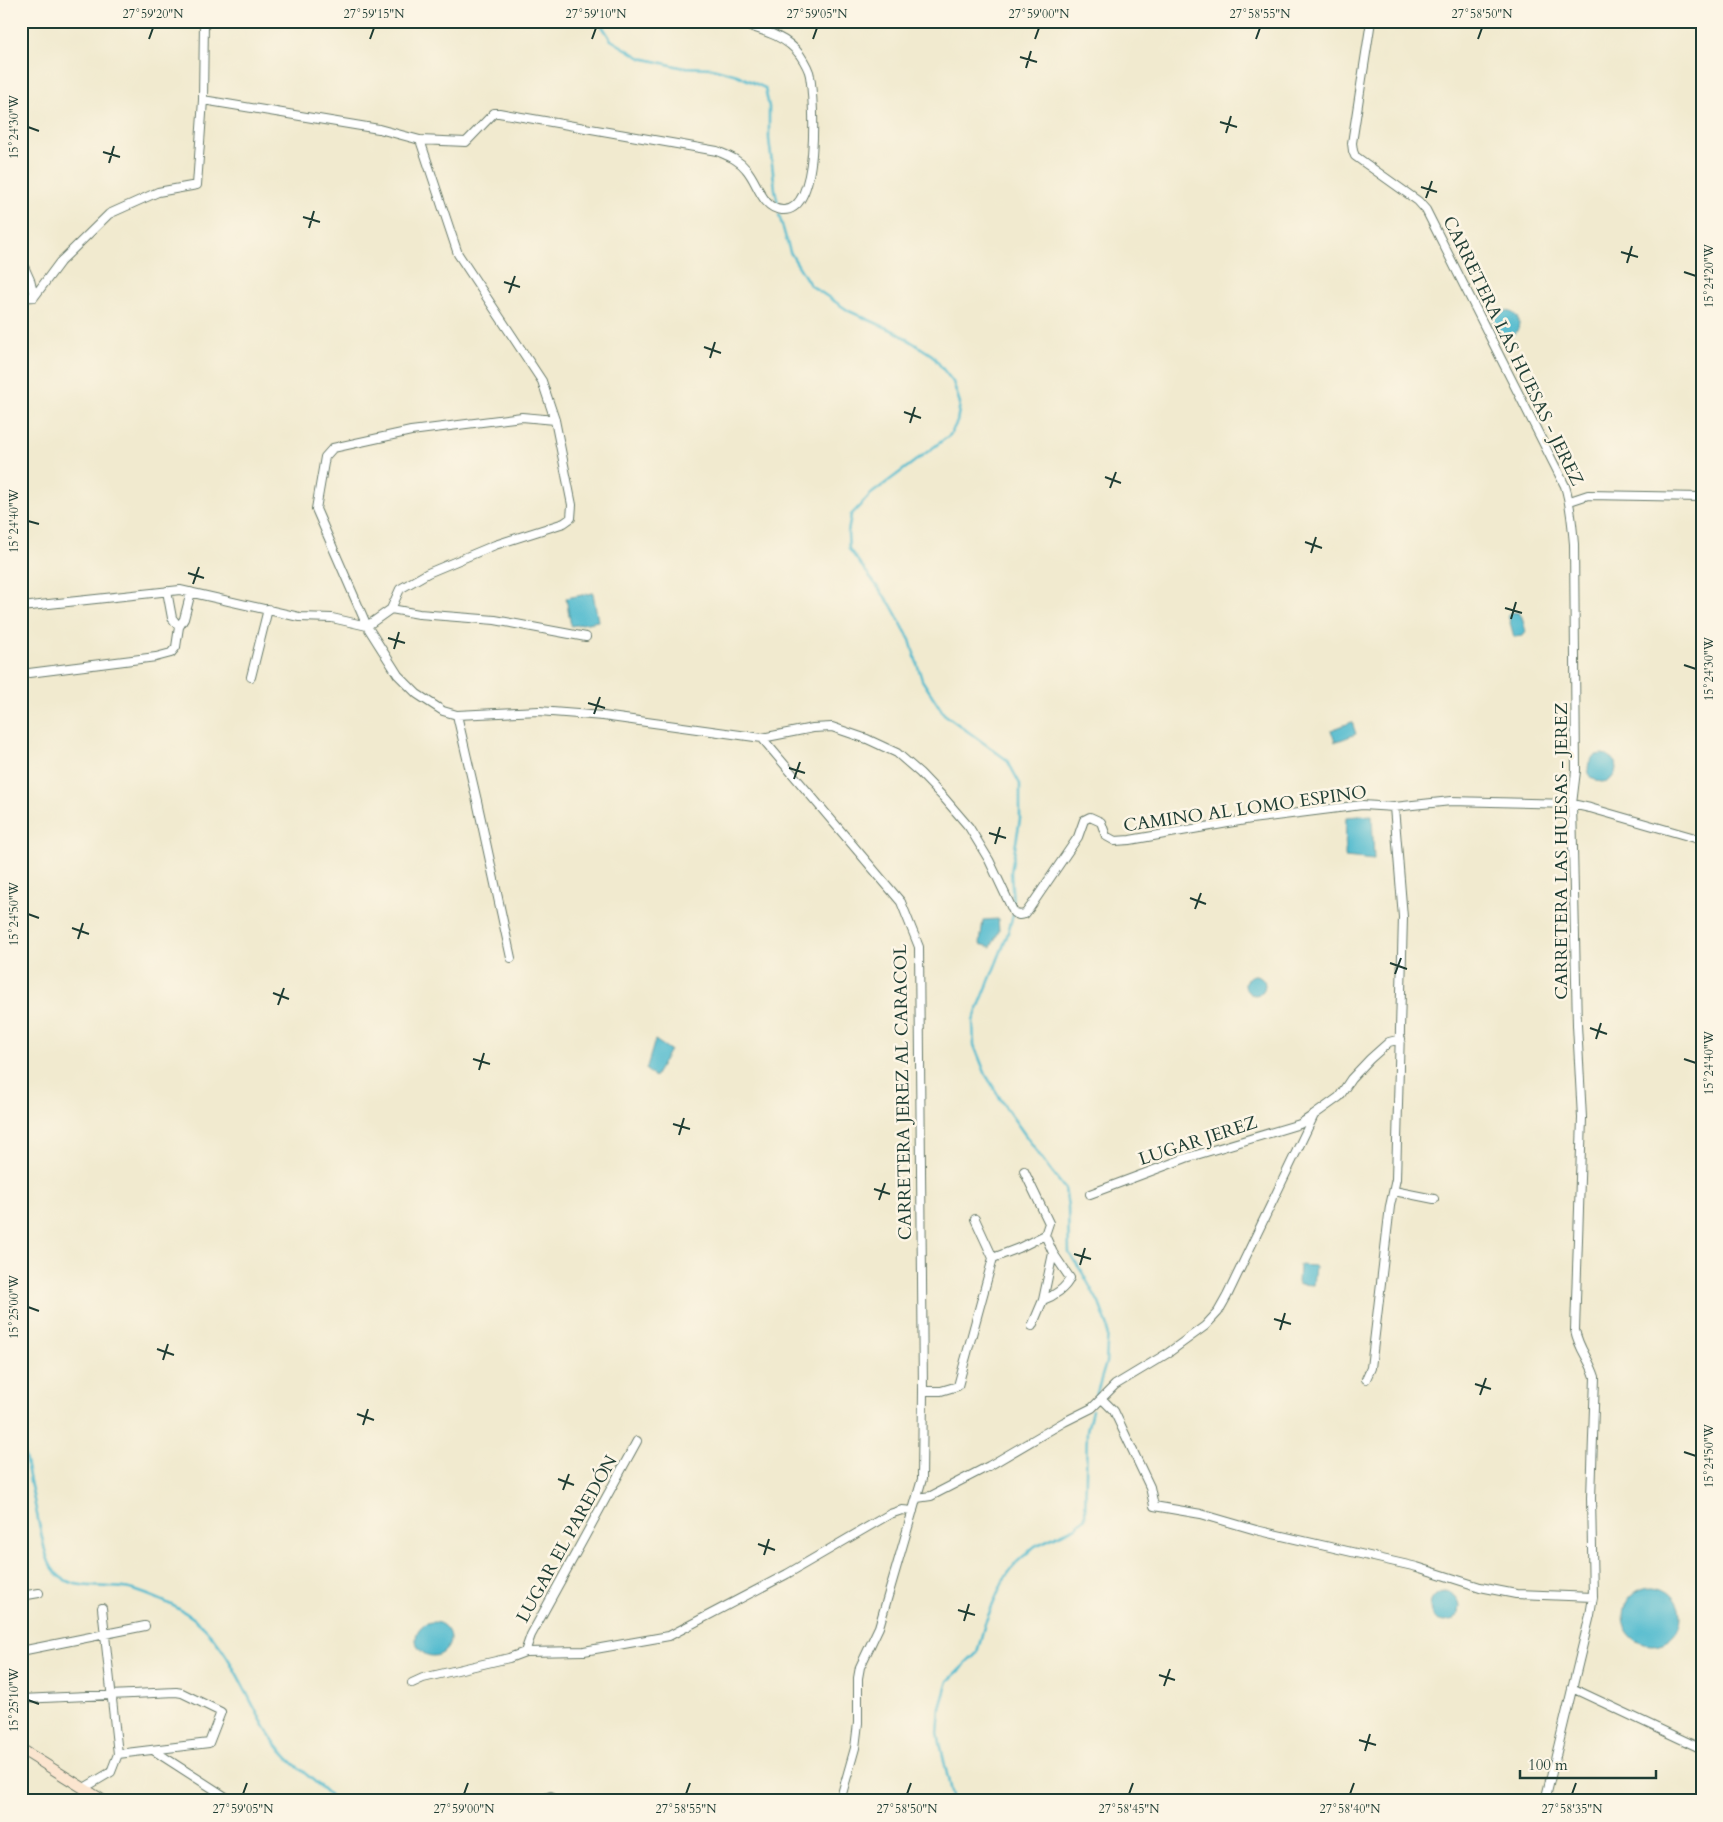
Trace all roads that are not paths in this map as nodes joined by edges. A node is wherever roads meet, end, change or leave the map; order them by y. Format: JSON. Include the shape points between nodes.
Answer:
{"nodes":[{"id":1,"x":204,"y":21,"type":"edge"},
{"id":2,"x":734,"y":21,"type":"edge"},
{"id":3,"x":1371,"y":21,"type":"edge"},
{"id":4,"x":203,"y":100,"type":"junction"},
{"id":5,"x":420,"y":140,"type":"junction"},
{"id":6,"x":21,"y":260,"type":"edge"},
{"id":7,"x":34,"y":297,"type":"junction"},
{"id":8,"x":21,"y":298,"type":"edge"},
{"id":9,"x":555,"y":420,"type":"junction"},
{"id":10,"x":1702,"y":497,"type":"edge"},
{"id":11,"x":1570,"y":501,"type":"junction"},
{"id":12,"x":168,"y":591,"type":"junction"},
{"id":13,"x":191,"y":592,"type":"junction"},
{"id":14,"x":21,"y":608,"type":"edge"},
{"id":15,"x":268,"y":609,"type":"junction"},
{"id":16,"x":390,"y":609,"type":"junction"},
{"id":17,"x":367,"y":626,"type":"junction"},
{"id":18,"x":179,"y":628,"type":"junction"},
{"id":19,"x":586,"y":637,"type":"dead end"},
{"id":20,"x":21,"y":674,"type":"edge"},
{"id":21,"x":251,"y":677,"type":"dead end"},
{"id":22,"x":456,"y":715,"type":"junction"},
{"id":23,"x":762,"y":738,"type":"junction"},
{"id":24,"x":1572,"y":804,"type":"junction"},
{"id":25,"x":1394,"y":807,"type":"junction"},
{"id":26,"x":1702,"y":840,"type":"edge"},
{"id":27,"x":511,"y":958,"type":"dead end"},
{"id":28,"x":1400,"y":1039,"type":"junction"},
{"id":29,"x":1314,"y":1115,"type":"junction"},
{"id":30,"x":1024,"y":1171,"type":"dead end"},
{"id":31,"x":1394,"y":1191,"type":"junction"},
{"id":32,"x":1090,"y":1194,"type":"dead end"},
{"id":33,"x":1434,"y":1199,"type":"dead end"},
{"id":34,"x":975,"y":1219,"type":"dead end"},
{"id":35,"x":1045,"y":1235,"type":"junction"},
{"id":36,"x":1053,"y":1253,"type":"junction"},
{"id":37,"x":993,"y":1258,"type":"junction"},
{"id":38,"x":1043,"y":1300,"type":"junction"},
{"id":39,"x":1032,"y":1326,"type":"dead end"},
{"id":40,"x":1366,"y":1379,"type":"dead end"},
{"id":41,"x":923,"y":1391,"type":"junction"},
{"id":42,"x":1102,"y":1399,"type":"junction"},
{"id":43,"x":638,"y":1441,"type":"dead end"},
{"id":44,"x":916,"y":1498,"type":"junction"},
{"id":45,"x":913,"y":1511,"type":"junction"},
{"id":46,"x":39,"y":1593,"type":"dead end"},
{"id":47,"x":21,"y":1596,"type":"edge"},
{"id":48,"x":1593,"y":1597,"type":"junction"},
{"id":49,"x":102,"y":1608,"type":"dead end"},
{"id":50,"x":145,"y":1626,"type":"dead end"},
{"id":51,"x":105,"y":1634,"type":"junction"},
{"id":52,"x":21,"y":1651,"type":"edge"},
{"id":53,"x":526,"y":1652,"type":"junction"},
{"id":54,"x":412,"y":1683,"type":"dead end"},
{"id":55,"x":1572,"y":1688,"type":"junction"},
{"id":56,"x":111,"y":1695,"type":"junction"},
{"id":57,"x":21,"y":1699,"type":"edge"},
{"id":58,"x":21,"y":1749,"type":"edge"},
{"id":59,"x":1702,"y":1749,"type":"edge"},
{"id":60,"x":153,"y":1750,"type":"junction"},
{"id":61,"x":118,"y":1754,"type":"junction"},
{"id":62,"x":84,"y":1788,"type":"junction"},
{"id":63,"x":551,"y":1796,"type":"dead end"},
{"id":64,"x":104,"y":1801,"type":"edge"},
{"id":65,"x":227,"y":1801,"type":"edge"},
{"id":66,"x":537,"y":1801,"type":"edge"},
{"id":67,"x":840,"y":1801,"type":"edge"},
{"id":68,"x":1545,"y":1801,"type":"edge"}],
"edges":[{"from":1,"to":4,"type":"street"},
{"from":2,"to":5,"type":"street","via":[[788,43],[804,61],[810,75],[812,165],[807,185],[794,207],[784,210],[770,205],[754,177],[735,158],[708,150],[499,112],[494,113],[466,142]]},
{"from":3,"to":11,"type":"street","name":"CARRETERA LAS HUESAS - JEREZ","via":[[1353,151],[1426,210]]},
{"from":4,"to":5,"type":"street","via":[[379,129]]},
{"from":4,"to":7,"type":"street","via":[[197,185],[158,192],[109,214],[60,262]]},
{"from":5,"to":9,"type":"street","via":[[458,254],[542,381]]},
{"from":6,"to":7,"type":"street"},
{"from":7,"to":8,"type":"street"},
{"from":9,"to":16,"type":"street","via":[[572,504],[571,518],[428,573],[400,589]]},
{"from":9,"to":17,"type":"street","via":[[522,417],[411,431],[333,448],[325,457],[316,509]]},
{"from":10,"to":11,"type":"street","via":[[1588,495]]},
{"from":11,"to":24,"type":"street","name":"CARRETERA LAS HUESAS - JEREZ","via":[[1574,544],[1576,771]]},
{"from":12,"to":13,"type":"street"},
{"from":12,"to":14,"type":"street"},
{"from":12,"to":18,"type":"street","via":[[172,618]]},
{"from":13,"to":15,"type":"street"},
{"from":13,"to":18,"type":"street"},
{"from":15,"to":17,"type":"street","via":[[298,617],[332,618]]},
{"from":15,"to":21,"type":"street"},
{"from":16,"to":17,"type":"street"},
{"from":16,"to":19,"type":"street","via":[[496,620]]},
{"from":17,"to":22,"type":"street","via":[[398,675],[417,694],[443,711]]},
{"from":18,"to":20,"type":"street","via":[[176,647],[165,656]]},
{"from":22,"to":23,"type":"street","via":[[539,711],[603,716]]},
{"from":22,"to":27,"type":"street"},
{"from":23,"to":25,"type":"street","name":"CAMINO AL LOMO ESPINO","via":[[832,727],[896,753],[946,799],[969,827],[1014,913],[1019,915],[1025,914],[1031,906],[1078,837],[1084,820],[1090,817],[1101,822],[1106,836],[1115,841],[1362,805]]},
{"from":23,"to":41,"type":"street","name":"CARRETERA JEREZ AL CARACOL","via":[[900,902],[919,947]]},
{"from":24,"to":25,"type":"street","name":"CAMINO AL LOMO ESPINO","via":[[1451,801]]},
{"from":24,"to":26,"type":"street","name":"CAMINO AL LOMO ESPINO"},
{"from":24,"to":48,"type":"street","name":"CARRETERA LAS HUESAS - JEREZ","via":[[1582,1118],[1576,1330],[1579,1347],[1595,1376],[1591,1498]]},
{"from":25,"to":28,"type":"street","via":[[1402,917]]},
{"from":28,"to":29,"type":"street","name":"LUGAR JEREZ","via":[[1389,1042],[1376,1053],[1338,1098]]},
{"from":28,"to":31,"type":"street"},
{"from":29,"to":32,"type":"street","name":"LUGAR JEREZ","via":[[1300,1124],[1186,1158]]},
{"from":29,"to":42,"type":"street","via":[[1218,1312],[1205,1326],[1115,1385]]},
{"from":30,"to":35,"type":"street","via":[[1049,1223]]},
{"from":31,"to":33,"type":"street"},
{"from":31,"to":40,"type":"street"},
{"from":34,"to":37,"type":"street"},
{"from":35,"to":36,"type":"street"},
{"from":35,"to":37,"type":"street"},
{"from":36,"to":38,"type":"street"},
{"from":36,"to":38,"type":"street","via":[[1070,1278],[1052,1297]]},
{"from":37,"to":41,"type":"street","via":[[958,1386],[941,1391]]},
{"from":38,"to":39,"type":"street"},
{"from":41,"to":44,"type":"street","name":"CARRETERA JEREZ AL CARACOL","via":[[922,1479]]},
{"from":42,"to":44,"type":"street","via":[[1092,1408],[989,1466],[931,1496]]},
{"from":42,"to":48,"type":"street","via":[[1114,1412],[1150,1487],[1154,1506],[1201,1514],[1417,1567],[1480,1587],[1516,1594]]},
{"from":43,"to":53,"type":"street","name":"LUGAR EL PAREDÓN","via":[[531,1635]]},
{"from":44,"to":45,"type":"street","name":"CARRETERA JEREZ AL CARACOL"},
{"from":45,"to":53,"type":"street","name":"LUGAR EL PAREDÓN","via":[[890,1514],[669,1636],[584,1651]]},
{"from":45,"to":67,"type":"street","name":"CARRETERA JEREZ AL CARACOL","via":[[879,1627],[860,1667],[855,1748]]},
{"from":46,"to":47,"type":"street"},
{"from":48,"to":55,"type":"street","name":"CARRETERA LAS HUESAS - JEREZ"},
{"from":49,"to":51,"type":"street"},
{"from":50,"to":51,"type":"street"},
{"from":51,"to":52,"type":"street"},
{"from":51,"to":56,"type":"street"},
{"from":53,"to":54,"type":"street","name":"LUGAR EL PAREDÓN"},
{"from":55,"to":59,"type":"street"},
{"from":55,"to":68,"type":"street","name":"CARRETERA LAS HUESAS - JEREZ"},
{"from":56,"to":57,"type":"street"},
{"from":56,"to":60,"type":"street","via":[[182,1693],[221,1712],[209,1743]]},
{"from":56,"to":61,"type":"street"},
{"from":58,"to":62,"type":"main road"},
{"from":60,"to":61,"type":"street"},
{"from":60,"to":65,"type":"street","via":[[229,1799]]},
{"from":61,"to":62,"type":"street","via":[[111,1772]]},
{"from":62,"to":64,"type":"main road"},
{"from":63,"to":66,"type":"street"}]}
